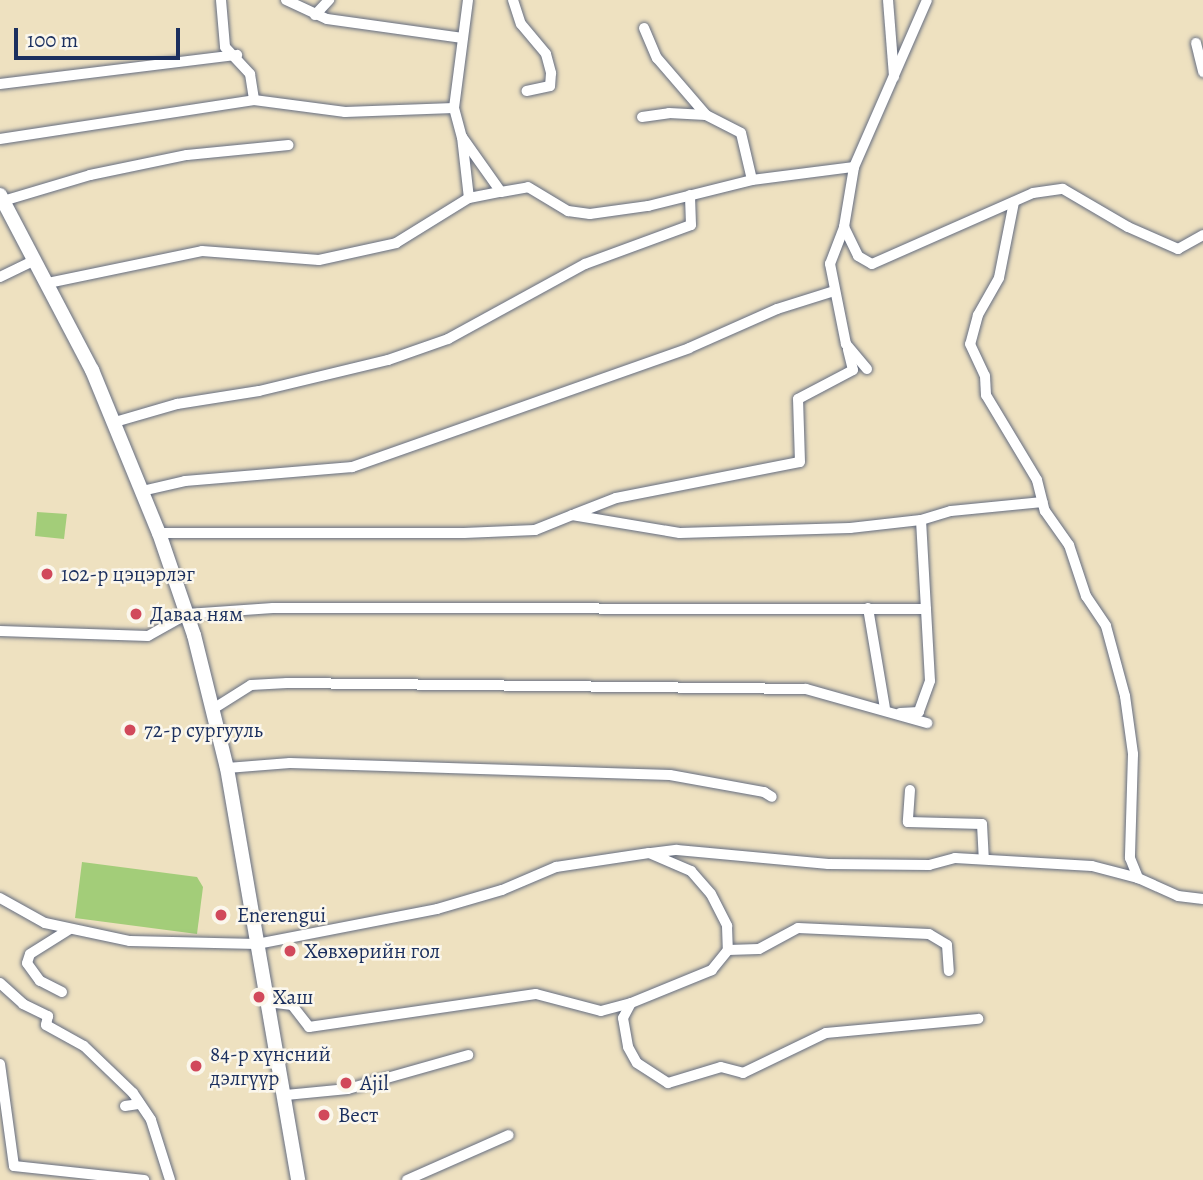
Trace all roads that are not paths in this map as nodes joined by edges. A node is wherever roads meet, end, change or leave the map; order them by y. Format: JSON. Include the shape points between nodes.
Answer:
{"nodes":[{"id":1,"x":221,"y":0,"type":"edge"},
{"id":2,"x":286,"y":0,"type":"edge"},
{"id":3,"x":329,"y":0,"type":"edge"},
{"id":4,"x":468,"y":0,"type":"edge"},
{"id":5,"x":513,"y":0,"type":"edge"},
{"id":6,"x":888,"y":0,"type":"edge"},
{"id":7,"x":927,"y":0,"type":"edge"},
{"id":8,"x":315,"y":15,"type":"junction"},
{"id":9,"x":643,"y":28,"type":"dead end"},
{"id":10,"x":463,"y":38,"type":"junction"},
{"id":11,"x":1196,"y":43,"type":"dead end"},
{"id":12,"x":237,"y":55,"type":"junction"},
{"id":13,"x":1203,"y":72,"type":"edge"},
{"id":14,"x":894,"y":80,"type":"junction"},
{"id":15,"x":0,"y":85,"type":"edge"},
{"id":16,"x":527,"y":91,"type":"dead end"},
{"id":17,"x":254,"y":100,"type":"junction"},
{"id":18,"x":454,"y":108,"type":"junction"},
{"id":19,"x":706,"y":115,"type":"junction"},
{"id":20,"x":642,"y":117,"type":"dead end"},
{"id":21,"x":462,"y":137,"type":"junction"},
{"id":22,"x":0,"y":139,"type":"edge"},
{"id":23,"x":289,"y":145,"type":"dead end"},
{"id":24,"x":854,"y":167,"type":"junction"},
{"id":25,"x":752,"y":180,"type":"junction"},
{"id":26,"x":501,"y":192,"type":"junction"},
{"id":27,"x":690,"y":195,"type":"junction"},
{"id":28,"x":2,"y":198,"type":"edge"},
{"id":29,"x":469,"y":198,"type":"junction"},
{"id":30,"x":1014,"y":202,"type":"junction"},
{"id":31,"x":844,"y":227,"type":"junction"},
{"id":32,"x":1203,"y":235,"type":"edge"},
{"id":33,"x":35,"y":260,"type":"junction"},
{"id":34,"x":0,"y":277,"type":"edge"},
{"id":35,"x":48,"y":283,"type":"junction"},
{"id":36,"x":834,"y":291,"type":"junction"},
{"id":37,"x":846,"y":344,"type":"junction"},
{"id":38,"x":867,"y":369,"type":"dead end"},
{"id":39,"x":115,"y":422,"type":"junction"},
{"id":40,"x":142,"y":491,"type":"junction"},
{"id":41,"x":1042,"y":502,"type":"junction"},
{"id":42,"x":572,"y":515,"type":"junction"},
{"id":43,"x":921,"y":520,"type":"junction"},
{"id":44,"x":159,"y":533,"type":"junction"},
{"id":45,"x":868,"y":608,"type":"junction"},
{"id":46,"x":926,"y":609,"type":"junction"},
{"id":47,"x":187,"y":614,"type":"junction"},
{"id":48,"x":0,"y":631,"type":"edge"},
{"id":49,"x":885,"y":708,"type":"junction"},
{"id":50,"x":213,"y":709,"type":"junction"},
{"id":51,"x":900,"y":713,"type":"junction"},
{"id":52,"x":927,"y":723,"type":"dead end"},
{"id":53,"x":227,"y":768,"type":"junction"},
{"id":54,"x":909,"y":790,"type":"dead end"},
{"id":55,"x":772,"y":797,"type":"dead end"},
{"id":56,"x":649,"y":853,"type":"junction"},
{"id":57,"x":984,"y":859,"type":"junction"},
{"id":58,"x":1138,"y":878,"type":"junction"},
{"id":59,"x":0,"y":898,"type":"edge"},
{"id":60,"x":1203,"y":899,"type":"edge"},
{"id":61,"x":70,"y":929,"type":"junction"},
{"id":62,"x":257,"y":944,"type":"junction"},
{"id":63,"x":728,"y":950,"type":"junction"},
{"id":64,"x":949,"y":971,"type":"dead end"},
{"id":65,"x":0,"y":983,"type":"edge"},
{"id":66,"x":62,"y":992,"type":"dead end"},
{"id":67,"x":268,"y":1002,"type":"junction"},
{"id":68,"x":631,"y":1003,"type":"junction"},
{"id":69,"x":978,"y":1019,"type":"dead end"},
{"id":70,"x":468,"y":1055,"type":"dead end"},
{"id":71,"x":0,"y":1064,"type":"edge"},
{"id":72,"x":286,"y":1095,"type":"junction"},
{"id":73,"x":140,"y":1104,"type":"junction"},
{"id":74,"x":125,"y":1106,"type":"dead end"},
{"id":75,"x":509,"y":1135,"type":"dead end"},
{"id":76,"x":144,"y":1180,"type":"edge"},
{"id":77,"x":170,"y":1180,"type":"edge"},
{"id":78,"x":298,"y":1180,"type":"edge"},
{"id":79,"x":407,"y":1180,"type":"edge"}],
"edges":[{"from":1,"to":12,"type":"street","via":[[225,47]]},
{"from":2,"to":8,"type":"street"},
{"from":3,"to":8,"type":"street"},
{"from":4,"to":10,"type":"street"},
{"from":5,"to":16,"type":"street","via":[[521,24],[546,54],[551,73],[550,86]]},
{"from":6,"to":14,"type":"street"},
{"from":7,"to":14,"type":"street"},
{"from":8,"to":10,"type":"street"},
{"from":9,"to":19,"type":"street","via":[[656,58]]},
{"from":10,"to":18,"type":"street"},
{"from":11,"to":13,"type":"street"},
{"from":12,"to":15,"type":"street"},
{"from":12,"to":17,"type":"street","via":[[250,74]]},
{"from":14,"to":24,"type":"street"},
{"from":17,"to":18,"type":"street","via":[[345,112]]},
{"from":17,"to":22,"type":"street"},
{"from":18,"to":21,"type":"street"},
{"from":19,"to":20,"type":"street"},
{"from":19,"to":25,"type":"street","via":[[741,133]]},
{"from":21,"to":26,"type":"street"},
{"from":21,"to":29,"type":"street"},
{"from":23,"to":28,"type":"street","via":[[187,155]]},
{"from":24,"to":25,"type":"street"},
{"from":24,"to":31,"type":"street"},
{"from":25,"to":27,"type":"street"},
{"from":26,"to":27,"type":"street","via":[[528,187],[568,211],[590,214]]},
{"from":26,"to":29,"type":"street"},
{"from":27,"to":39,"type":"street","via":[[691,225],[585,264],[448,339],[388,360],[259,391],[177,404]]},
{"from":28,"to":33,"type":"main road"},
{"from":29,"to":35,"type":"street","via":[[396,243],[319,260],[202,251]]},
{"from":30,"to":31,"type":"street","via":[[872,264],[858,256]]},
{"from":30,"to":32,"type":"street","via":[[1033,193],[1063,189],[1128,227],[1178,248]]},
{"from":30,"to":41,"type":"street","via":[[999,278],[978,315],[970,345],[985,376],[986,395],[1037,480]]},
{"from":31,"to":36,"type":"street","via":[[830,264]]},
{"from":33,"to":34,"type":"street"},
{"from":33,"to":35,"type":"main road"},
{"from":35,"to":39,"type":"main road"},
{"from":36,"to":37,"type":"street"},
{"from":36,"to":40,"type":"street","via":[[777,309],[689,348],[352,467],[186,481]]},
{"from":37,"to":38,"type":"street"},
{"from":37,"to":42,"type":"street","via":[[853,370],[798,399],[800,462],[616,498]]},
{"from":39,"to":40,"type":"main road"},
{"from":40,"to":44,"type":"main road"},
{"from":41,"to":43,"type":"street","via":[[951,511]]},
{"from":41,"to":58,"type":"street","via":[[1069,545],[1086,596],[1106,626],[1116,662],[1133,754],[1130,858]]},
{"from":42,"to":43,"type":"street","via":[[680,533],[849,528]]},
{"from":42,"to":44,"type":"street","via":[[535,530],[391,536]]},
{"from":43,"to":46,"type":"street"},
{"from":44,"to":47,"type":"main road"},
{"from":45,"to":46,"type":"street"},
{"from":45,"to":47,"type":"street","via":[[273,608]]},
{"from":45,"to":49,"type":"street"},
{"from":46,"to":51,"type":"street","via":[[930,681],[919,712]]},
{"from":47,"to":48,"type":"street","via":[[148,636]]},
{"from":47,"to":50,"type":"main road"},
{"from":49,"to":50,"type":"street","via":[[806,689],[287,683],[251,685]]},
{"from":49,"to":51,"type":"street"},
{"from":50,"to":53,"type":"main road"},
{"from":51,"to":52,"type":"street"},
{"from":53,"to":55,"type":"street","via":[[290,763],[670,775]]},
{"from":53,"to":62,"type":"main road"},
{"from":54,"to":57,"type":"street","via":[[908,822],[982,824]]},
{"from":56,"to":57,"type":"street","via":[[677,850],[828,864],[929,865],[955,858]]},
{"from":56,"to":62,"type":"street","via":[[556,867],[502,890],[437,909]]},
{"from":56,"to":63,"type":"street","via":[[691,871],[710,894],[727,926]]},
{"from":57,"to":58,"type":"street","via":[[1092,866]]},
{"from":58,"to":60,"type":"street","via":[[1178,896]]},
{"from":59,"to":61,"type":"street","via":[[45,923]]},
{"from":61,"to":62,"type":"street","via":[[130,941]]},
{"from":61,"to":66,"type":"street","via":[[30,954],[27,962],[40,981]]},
{"from":62,"to":67,"type":"main road"},
{"from":63,"to":64,"type":"street","via":[[759,949],[798,928],[929,934],[947,945]]},
{"from":63,"to":68,"type":"street","via":[[712,970]]},
{"from":65,"to":73,"type":"street","via":[[23,1004],[48,1016],[46,1026],[84,1046],[112,1069]]},
{"from":67,"to":68,"type":"street","via":[[292,1005],[309,1027],[536,993],[601,1011]]},
{"from":67,"to":72,"type":"main road"},
{"from":68,"to":69,"type":"street","via":[[623,1018],[628,1047],[637,1063],[668,1083],[721,1067],[743,1073],[825,1033]]},
{"from":70,"to":72,"type":"street","via":[[348,1089]]},
{"from":71,"to":76,"type":"street","via":[[14,1167]]},
{"from":72,"to":78,"type":"main road"},
{"from":73,"to":74,"type":"street"},
{"from":73,"to":77,"type":"street","via":[[151,1120]]},
{"from":75,"to":79,"type":"street"}]}
